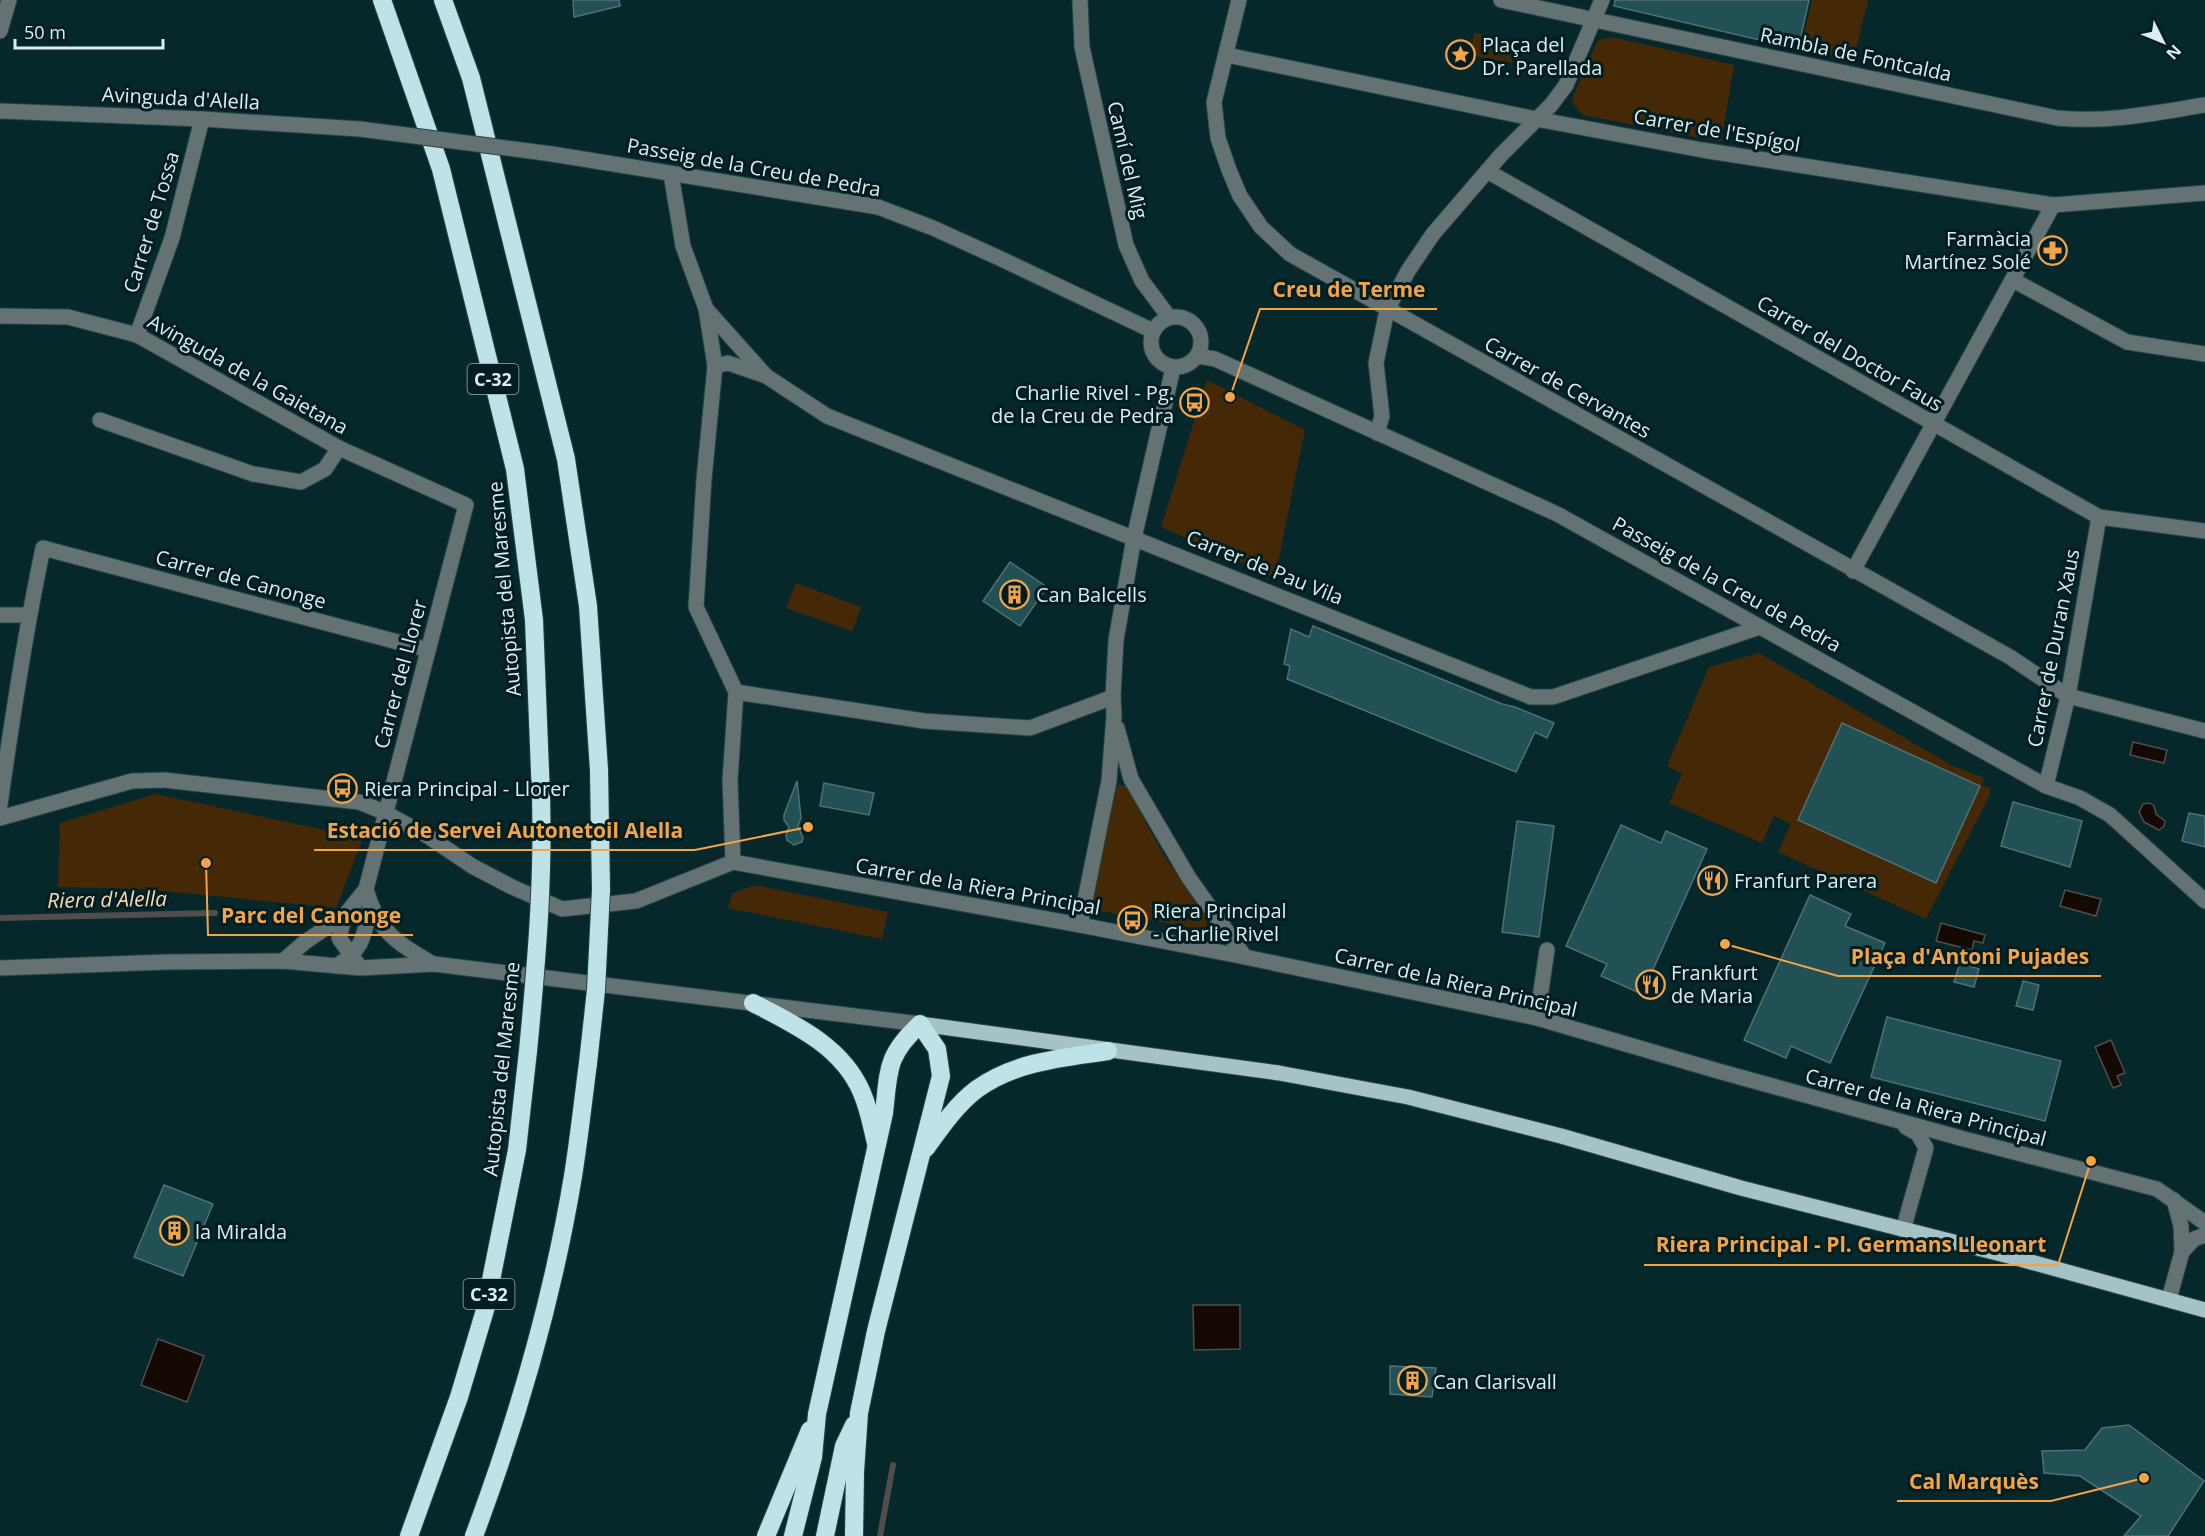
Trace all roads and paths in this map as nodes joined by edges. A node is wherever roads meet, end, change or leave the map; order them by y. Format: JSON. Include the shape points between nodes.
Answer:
{"nodes":[{"id":1,"x":9,"y":0,"type":"edge"},
{"id":2,"x":382,"y":0,"type":"edge"},
{"id":3,"x":443,"y":0,"type":"edge"},
{"id":4,"x":1080,"y":0,"type":"edge"},
{"id":5,"x":1239,"y":0,"type":"edge"},
{"id":6,"x":1501,"y":0,"type":"edge"},
{"id":7,"x":1602,"y":0,"type":"edge"},
{"id":8,"x":1594,"y":20,"type":"junction"},
{"id":9,"x":0,"y":31,"type":"edge"},
{"id":10,"x":1227,"y":55,"type":"junction"},
{"id":11,"x":2205,"y":105,"type":"edge"},
{"id":12,"x":0,"y":111,"type":"edge"},
{"id":13,"x":202,"y":119,"type":"junction"},
{"id":14,"x":1536,"y":119,"type":"junction"},
{"id":15,"x":360,"y":129,"type":"joint"},
{"id":16,"x":1487,"y":171,"type":"junction"},
{"id":17,"x":671,"y":174,"type":"junction"},
{"id":18,"x":2205,"y":193,"type":"edge"},
{"id":19,"x":2053,"y":205,"type":"junction"},
{"id":20,"x":2013,"y":280,"type":"junction"},
{"id":21,"x":706,"y":309,"type":"junction"},
{"id":22,"x":1387,"y":310,"type":"junction"},
{"id":23,"x":0,"y":316,"type":"edge"},
{"id":24,"x":1169,"y":317,"type":"junction"},
{"id":25,"x":1153,"y":331,"type":"junction"},
{"id":26,"x":137,"y":335,"type":"junction"},
{"id":27,"x":2205,"y":354,"type":"edge"},
{"id":28,"x":1198,"y":356,"type":"junction"},
{"id":29,"x":715,"y":366,"type":"junction"},
{"id":30,"x":1173,"y":368,"type":"junction"},
{"id":31,"x":766,"y":376,"type":"junction"},
{"id":32,"x":100,"y":420,"type":"dead end"},
{"id":33,"x":1932,"y":424,"type":"junction"},
{"id":34,"x":1377,"y":433,"type":"junction"},
{"id":35,"x":339,"y":448,"type":"junction"},
{"id":36,"x":466,"y":505,"type":"joint"},
{"id":37,"x":2099,"y":517,"type":"junction"},
{"id":38,"x":2205,"y":531,"type":"edge"},
{"id":39,"x":1134,"y":538,"type":"junction"},
{"id":40,"x":1853,"y":571,"type":"junction"},
{"id":41,"x":0,"y":615,"type":"edge"},
{"id":42,"x":28,"y":615,"type":"junction"},
{"id":43,"x":1760,"y":627,"type":"junction"},
{"id":44,"x":428,"y":650,"type":"junction"},
{"id":45,"x":736,"y":692,"type":"junction"},
{"id":46,"x":2068,"y":696,"type":"junction"},
{"id":47,"x":1113,"y":698,"type":"junction"},
{"id":48,"x":7,"y":704,"type":"edge"},
{"id":49,"x":1114,"y":715,"type":"junction"},
{"id":50,"x":2205,"y":731,"type":"edge"},
{"id":51,"x":1131,"y":779,"type":"junction"},
{"id":52,"x":1109,"y":781,"type":"junction"},
{"id":53,"x":2046,"y":786,"type":"junction"},
{"id":54,"x":0,"y":805,"type":"edge"},
{"id":55,"x":384,"y":812,"type":"junction"},
{"id":56,"x":0,"y":818,"type":"edge"},
{"id":57,"x":733,"y":862,"type":"junction"},
{"id":58,"x":366,"y":889,"type":"junction"},
{"id":59,"x":2205,"y":901,"type":"edge"},
{"id":60,"x":370,"y":906,"type":"junction"},
{"id":61,"x":345,"y":915,"type":"junction"},
{"id":62,"x":1080,"y":925,"type":"junction"},
{"id":63,"x":1547,"y":950,"type":"dead end"},
{"id":64,"x":1245,"y":957,"type":"junction"},
{"id":65,"x":283,"y":961,"type":"junction"},
{"id":66,"x":356,"y":962,"type":"junction"},
{"id":67,"x":434,"y":964,"type":"junction"},
{"id":68,"x":0,"y":968,"type":"edge"},
{"id":69,"x":753,"y":1003,"type":"junction"},
{"id":70,"x":1537,"y":1018,"type":"junction"},
{"id":71,"x":920,"y":1024,"type":"junction"},
{"id":72,"x":1108,"y":1051,"type":"junction"},
{"id":73,"x":1896,"y":1120,"type":"junction"},
{"id":74,"x":1964,"y":1139,"type":"junction"},
{"id":75,"x":877,"y":1144,"type":"junction"},
{"id":76,"x":1926,"y":1148,"type":"junction"},
{"id":77,"x":920,"y":1156,"type":"junction"},
{"id":78,"x":2174,"y":1200,"type":"junction"},
{"id":79,"x":2205,"y":1223,"type":"edge"},
{"id":80,"x":1903,"y":1230,"type":"junction"},
{"id":81,"x":2205,"y":1235,"type":"edge"},
{"id":82,"x":2182,"y":1252,"type":"junction"},
{"id":83,"x":2169,"y":1299,"type":"junction"},
{"id":84,"x":2205,"y":1310,"type":"edge"},
{"id":85,"x":859,"y":1413,"type":"junction"},
{"id":86,"x":816,"y":1414,"type":"junction"},
{"id":87,"x":410,"y":1533,"type":"edge"},
{"id":88,"x":474,"y":1536,"type":"edge"},
{"id":89,"x":766,"y":1536,"type":"edge"},
{"id":90,"x":793,"y":1536,"type":"edge"},
{"id":91,"x":825,"y":1536,"type":"edge"},
{"id":92,"x":854,"y":1536,"type":"edge"}],
"edges":[{"from":1,"to":9,"type":"street"},
{"from":2,"to":87,"type":"highway","name":"Autopista del Maresme","number":"C-32","bridge":true,"via":[[441,169],[515,469],[534,620],[542,802],[540,911],[517,1150],[485,1310],[459,1397]]},
{"from":3,"to":88,"type":"highway","number":"C-32","bridge":true,"via":[[471,78],[566,459],[588,606],[599,770],[601,890],[596,990],[573,1177],[530,1364]]},
{"from":4,"to":24,"type":"street","name":"Camí del Mig","via":[[1082,47],[1125,245],[1142,281]]},
{"from":5,"to":10,"type":"street","name":"Carrer de Cervantes"},
{"from":6,"to":8,"type":"street","name":"Rambla de Fontcalda"},
{"from":7,"to":8,"type":"street"},
{"from":8,"to":11,"type":"street","name":"Rambla de Fontcalda","via":[[2057,118],[2097,120]]},
{"from":8,"to":14,"type":"street","via":[[1566,85]]},
{"from":10,"to":14,"type":"street","name":"Carrer de l'Espígol"},
{"from":10,"to":22,"type":"street","name":"Carrer de Cervantes","via":[[1214,102],[1218,138],[1240,196],[1261,227],[1290,254]]},
{"from":12,"to":13,"type":"street","name":"Avinguda d'Alella"},
{"from":13,"to":15,"type":"street","name":"Avinguda d'Alella"},
{"from":13,"to":26,"type":"street","name":"Carrer de Tossa","via":[[172,238]]},
{"from":14,"to":16,"type":"street"},
{"from":14,"to":19,"type":"street","name":"Carrer de l'Espígol","via":[[1702,150]]},
{"from":15,"to":17,"type":"street","name":"Passeig de la Creu de Pedra","bridge":true},
{"from":16,"to":22,"type":"street","via":[[1433,234]]},
{"from":16,"to":33,"type":"street","name":"Carrer del Doctor Faus"},
{"from":17,"to":21,"type":"street","via":[[682,246]]},
{"from":17,"to":25,"type":"street","name":"Passeig de la Creu de Pedra","via":[[878,207],[997,256]]},
{"from":18,"to":19,"type":"street","name":"Carrer de l'Espígol"},
{"from":19,"to":20,"type":"street"},
{"from":20,"to":27,"type":"street","via":[[2127,342]]},
{"from":20,"to":33,"type":"street"},
{"from":21,"to":29,"type":"street"},
{"from":21,"to":31,"type":"street","name":"Carrer de Pau Vila"},
{"from":22,"to":34,"type":"street","via":[[1376,363],[1382,416]]},
{"from":22,"to":40,"type":"street","name":"Carrer de Cervantes"},
{"from":23,"to":26,"type":"street","name":"Avinguda de la Gaietana","via":[[68,317]]},
{"from":24,"to":25,"type":"street"},
{"from":24,"to":28,"type":"street","via":[[1187,319],[1197,327],[1201,335]]},
{"from":25,"to":30,"type":"street","via":[[1153,353],[1158,361]]},
{"from":26,"to":35,"type":"street","name":"Avinguda de la Gaietana"},
{"from":28,"to":30,"type":"street"},
{"from":28,"to":34,"type":"street","name":"Passeig de la Creu de Pedra","via":[[1215,359]]},
{"from":29,"to":31,"type":"street","name":"Carrer de Pau Vila","via":[[728,363]]},
{"from":29,"to":45,"type":"street","via":[[696,607]]},
{"from":30,"to":39,"type":"street"},
{"from":31,"to":39,"type":"street","name":"Carrer de Pau Vila","via":[[827,416]]},
{"from":32,"to":35,"type":"street","via":[[253,474],[301,482],[325,469]]},
{"from":33,"to":37,"type":"street","name":"Carrer del Doctor Faus"},
{"from":33,"to":40,"type":"street"},
{"from":34,"to":43,"type":"street","name":"Passeig de la Creu de Pedra","via":[[1557,514]]},
{"from":35,"to":36,"type":"street","name":"Avinguda de la Gaietana"},
{"from":36,"to":44,"type":"street","name":"Carrer del Llorer"},
{"from":37,"to":38,"type":"street","name":"Carrer del Doctor Faus"},
{"from":37,"to":46,"type":"street","name":"Carrer de Duran Xaus"},
{"from":39,"to":43,"type":"street","name":"Carrer de Pau Vila","via":[[1532,697],[1554,697]]},
{"from":39,"to":47,"type":"street","via":[[1116,640]]},
{"from":40,"to":46,"type":"street","name":"Carrer de Cervantes","via":[[2010,657]]},
{"from":41,"to":42,"type":"street"},
{"from":42,"to":44,"type":"street","name":"Carrer de Canonge","via":[[43,548]]},
{"from":42,"to":48,"type":"street"},
{"from":43,"to":53,"type":"street","name":"Passeig de la Creu de Pedra"},
{"from":44,"to":55,"type":"street","name":"Carrer del Llorer"},
{"from":45,"to":47,"type":"street","via":[[924,721],[1030,728]]},
{"from":45,"to":57,"type":"street","via":[[729,780]]},
{"from":46,"to":50,"type":"street","name":"Carrer de Cervantes"},
{"from":46,"to":53,"type":"street","name":"Carrer de Duran Xaus"},
{"from":47,"to":49,"type":"street"},
{"from":48,"to":54,"type":"street"},
{"from":49,"to":51,"type":"street"},
{"from":49,"to":52,"type":"street"},
{"from":51,"to":52,"type":"street"},
{"from":51,"to":64,"type":"street","via":[[1189,878]]},
{"from":52,"to":62,"type":"street"},
{"from":53,"to":59,"type":"street","name":"Passeig de la Creu de Pedra","via":[[2080,798],[2110,815]]},
{"from":55,"to":56,"type":"street","via":[[359,802],[164,780],[132,781]]},
{"from":55,"to":57,"type":"street","via":[[472,866],[562,909],[636,902]]},
{"from":55,"to":58,"type":"street","name":"Carrer del Llorer"},
{"from":57,"to":62,"type":"street","name":"Carrer de la Riera Principal"},
{"from":58,"to":60,"type":"street"},
{"from":58,"to":61,"type":"street"},
{"from":60,"to":66,"type":"street"},
{"from":60,"to":67,"type":"street","via":[[384,931]]},
{"from":61,"to":65,"type":"street"},
{"from":61,"to":66,"type":"street","via":[[339,938]]},
{"from":62,"to":64,"type":"street","name":"Carrer de la Riera Principal"},
{"from":63,"to":70,"type":"street"},
{"from":64,"to":70,"type":"street","name":"Carrer de la Riera Principal"},
{"from":65,"to":66,"type":"street","via":[[336,966]]},
{"from":65,"to":68,"type":"street"},
{"from":66,"to":67,"type":"street"},
{"from":67,"to":69,"type":"street"},
{"from":69,"to":71,"type":"street"},
{"from":69,"to":75,"type":"highway","via":[[829,1047],[848,1068],[862,1093]]},
{"from":70,"to":73,"type":"street","name":"Carrer de la Riera Principal"},
{"from":71,"to":72,"type":"main road"},
{"from":71,"to":75,"type":"highway","via":[[901,1042],[889,1065]]},
{"from":71,"to":77,"type":"highway","via":[[937,1048],[941,1076]]},
{"from":72,"to":77,"type":"highway","via":[[1033,1063],[1006,1072],[977,1090],[945,1122]]},
{"from":72,"to":80,"type":"main road","via":[[1279,1073],[1408,1097]]},
{"from":73,"to":74,"type":"street","name":"Carrer de la Riera Principal"},
{"from":73,"to":76,"type":"street","via":[[1918,1134]]},
{"from":74,"to":76,"type":"street"},
{"from":74,"to":78,"type":"street","name":"Carrer de la Riera Principal","via":[[2157,1189]]},
{"from":75,"to":86,"type":"highway"},
{"from":76,"to":80,"type":"street"},
{"from":77,"to":85,"type":"highway"},
{"from":78,"to":79,"type":"street","name":"Carrer de la Riera Principal"},
{"from":78,"to":82,"type":"street"},
{"from":80,"to":83,"type":"main road"},
{"from":81,"to":82,"type":"street","via":[[2194,1239]]},
{"from":82,"to":83,"type":"street"},
{"from":83,"to":84,"type":"main road"},
{"from":85,"to":91,"type":"highway","via":[[844,1446]]},
{"from":85,"to":92,"type":"highway"},
{"from":86,"to":89,"type":"highway"},
{"from":86,"to":90,"type":"highway","via":[[813,1457]]}]}
